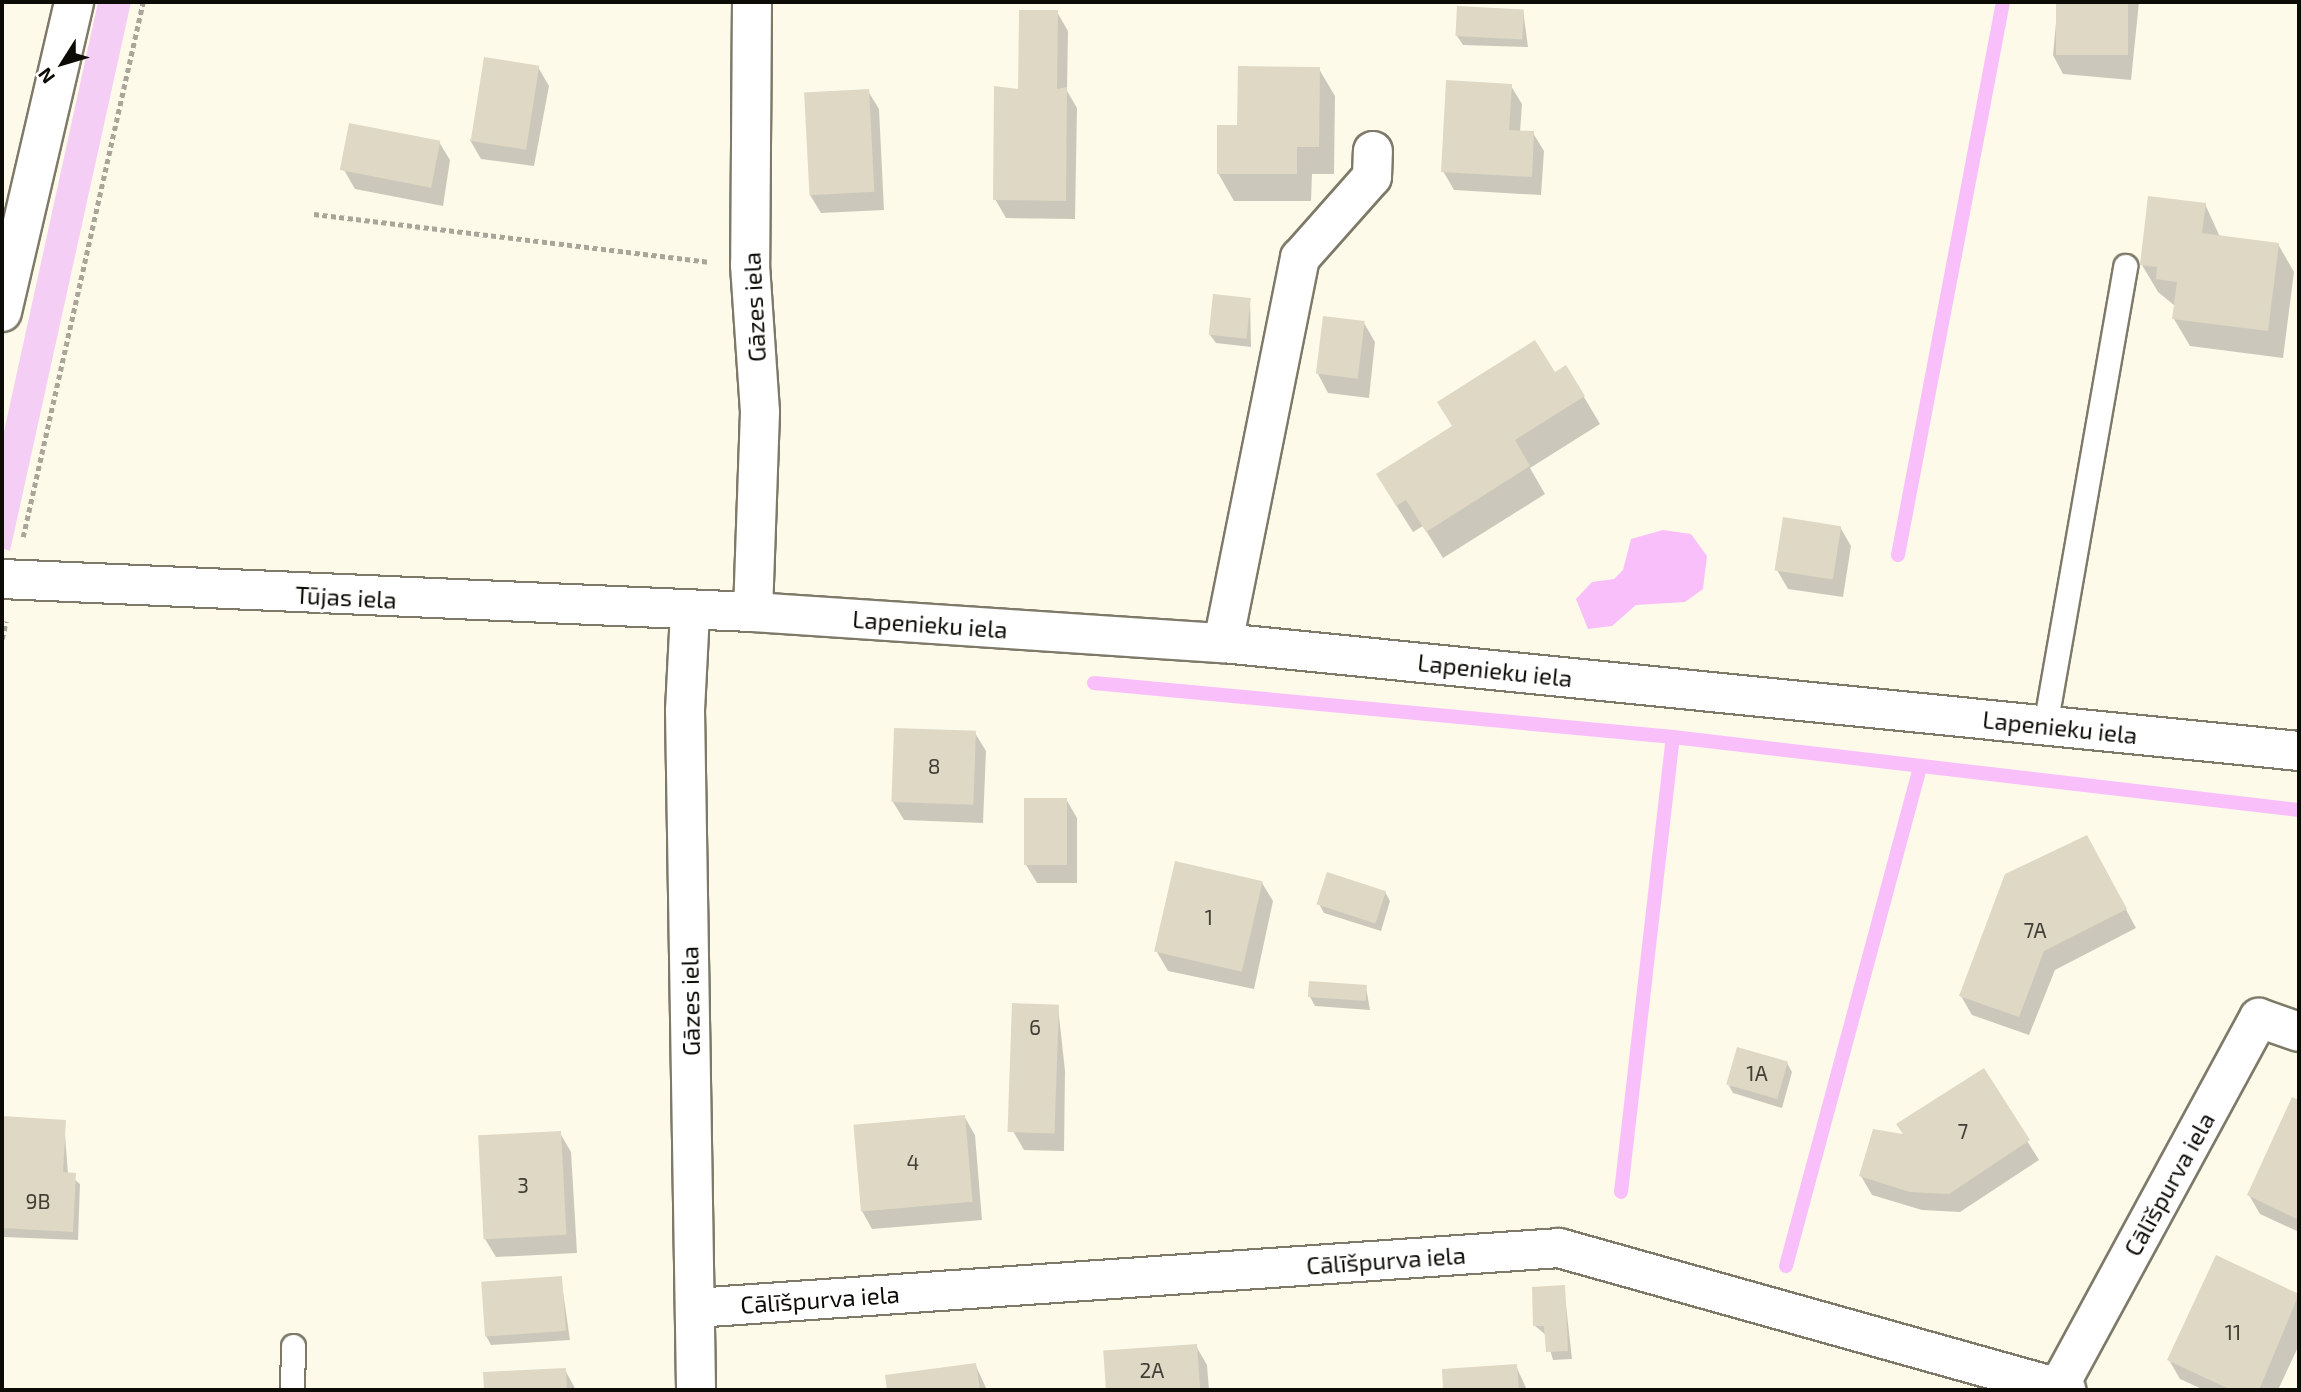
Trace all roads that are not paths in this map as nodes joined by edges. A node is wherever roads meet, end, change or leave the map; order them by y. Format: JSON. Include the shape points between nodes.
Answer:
{"nodes":[{"id":1,"x":74,"y":2,"type":"edge"},
{"id":2,"x":752,"y":2,"type":"edge"},
{"id":3,"x":1373,"y":151,"type":"dead end"},
{"id":4,"x":2125,"y":266,"type":"dead end"},
{"id":5,"x":2,"y":312,"type":"edge"},
{"id":6,"x":8,"y":580,"type":"edge"},
{"id":7,"x":690,"y":612,"type":"junction"},
{"id":8,"x":753,"y":612,"type":"junction"},
{"id":9,"x":1223,"y":643,"type":"junction"},
{"id":10,"x":2045,"y":726,"type":"junction"},
{"id":11,"x":2299,"y":751,"type":"edge"},
{"id":12,"x":2299,"y":1032,"type":"edge"},
{"id":13,"x":695,"y":1308,"type":"junction"},
{"id":14,"x":293,"y":1346,"type":"dead end"},
{"id":15,"x":2063,"y":1388,"type":"edge"},
{"id":16,"x":292,"y":1390,"type":"edge"},
{"id":17,"x":696,"y":1390,"type":"edge"}],
"edges":[{"from":1,"to":5,"type":"street"},
{"from":2,"to":8,"type":"street","name":"Gāzes iela","via":[[757,72],[750,265],[760,412]]},
{"from":3,"to":9,"type":"street","via":[[1372,177],[1300,258]]},
{"from":4,"to":10,"type":"lane"},
{"from":6,"to":7,"type":"street","name":"Tūjas iela"},
{"from":7,"to":8,"type":"street","name":"Lapenieku iela"},
{"from":7,"to":13,"type":"street","name":"Gāzes iela","via":[[685,710]]},
{"from":8,"to":9,"type":"street","name":"Lapenieku iela"},
{"from":9,"to":10,"type":"street","name":"Lapenieku iela"},
{"from":10,"to":11,"type":"street","name":"Lapenieku iela"},
{"from":12,"to":15,"type":"street","name":"Cālīšpurva iela","via":[[2259,1018]]},
{"from":13,"to":15,"type":"street","name":"Cālīšpurva iela","via":[[1559,1248]]},
{"from":13,"to":17,"type":"street","name":"Gāzes iela"},
{"from":14,"to":16,"type":"lane"}]}
